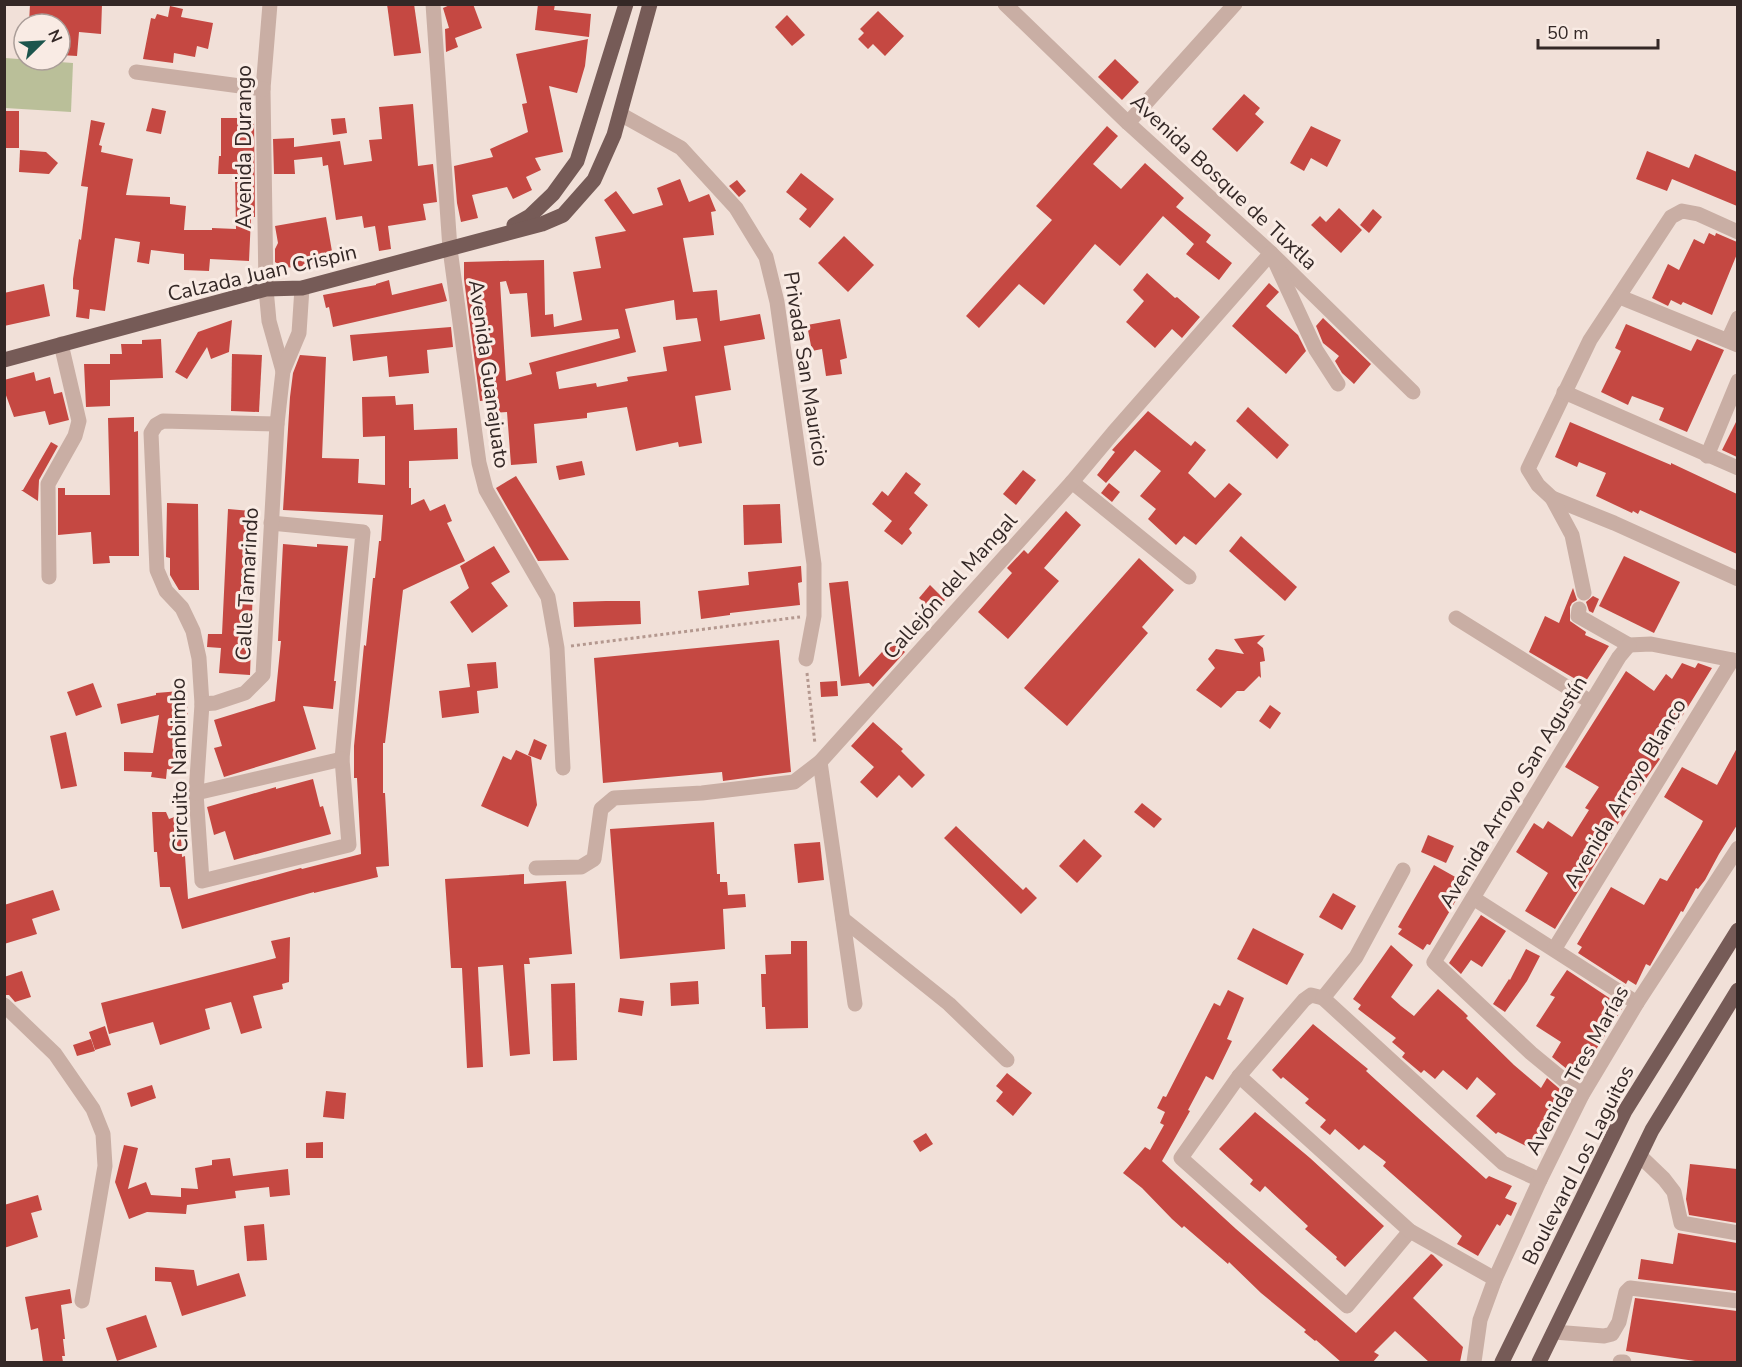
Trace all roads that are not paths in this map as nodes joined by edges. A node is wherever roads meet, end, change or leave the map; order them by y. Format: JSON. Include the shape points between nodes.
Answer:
{"nodes":[{"id":1,"x":270,"y":4,"type":"edge"},
{"id":2,"x":432,"y":4,"type":"edge"},
{"id":3,"x":626,"y":4,"type":"edge"},
{"id":4,"x":650,"y":4,"type":"edge"},
{"id":5,"x":1005,"y":4,"type":"edge"},
{"id":6,"x":1235,"y":4,"type":"edge"},
{"id":7,"x":136,"y":72,"type":"dead end"},
{"id":8,"x":263,"y":89,"type":"junction"},
{"id":9,"x":620,"y":114,"type":"junction"},
{"id":10,"x":1128,"y":123,"type":"junction"},
{"id":11,"x":1737,"y":232,"type":"edge"},
{"id":12,"x":494,"y":236,"type":"junction"},
{"id":13,"x":450,"y":249,"type":"junction"},
{"id":14,"x":1271,"y":253,"type":"junction"},
{"id":15,"x":302,"y":288,"type":"junction"},
{"id":16,"x":266,"y":289,"type":"junction"},
{"id":17,"x":1620,"y":297,"type":"junction"},
{"id":18,"x":1737,"y":318,"type":"edge"},
{"id":19,"x":1733,"y":342,"type":"edge"},
{"id":20,"x":62,"y":344,"type":"junction"},
{"id":21,"x":4,"y":360,"type":"edge"},
{"id":22,"x":284,"y":371,"type":"junction"},
{"id":23,"x":1737,"y":381,"type":"edge"},
{"id":24,"x":1338,"y":384,"type":"dead end"},
{"id":25,"x":1413,"y":392,"type":"dead end"},
{"id":26,"x":1564,"y":392,"type":"junction"},
{"id":27,"x":278,"y":424,"type":"junction"},
{"id":28,"x":1707,"y":456,"type":"junction"},
{"id":29,"x":1737,"y":468,"type":"edge"},
{"id":30,"x":1072,"y":482,"type":"junction"},
{"id":31,"x":1552,"y":498,"type":"junction"},
{"id":32,"x":271,"y":523,"type":"junction"},
{"id":33,"x":49,"y":577,"type":"dead end"},
{"id":34,"x":1189,"y":577,"type":"dead end"},
{"id":35,"x":1737,"y":579,"type":"edge"},
{"id":36,"x":1584,"y":592,"type":"dead end"},
{"id":37,"x":1578,"y":612,"type":"dead end"},
{"id":38,"x":1456,"y":618,"type":"dead end"},
{"id":39,"x":1629,"y":645,"type":"junction"},
{"id":40,"x":806,"y":659,"type":"road end"},
{"id":41,"x":1735,"y":660,"type":"edge"},
{"id":42,"x":1591,"y":702,"type":"junction"},
{"id":43,"x":202,"y":704,"type":"junction"},
{"id":44,"x":342,"y":759,"type":"junction"},
{"id":45,"x":820,"y":762,"type":"junction"},
{"id":46,"x":563,"y":768,"type":"dead end"},
{"id":47,"x":196,"y":793,"type":"junction"},
{"id":48,"x":1737,"y":848,"type":"edge"},
{"id":49,"x":537,"y":868,"type":"dead end"},
{"id":50,"x":1403,"y":870,"type":"dead end"},
{"id":51,"x":1473,"y":898,"type":"junction"},
{"id":52,"x":843,"y":919,"type":"junction"},
{"id":53,"x":1737,"y":930,"type":"edge"},
{"id":54,"x":1555,"y":948,"type":"junction"},
{"id":55,"x":1737,"y":990,"type":"edge"},
{"id":56,"x":1323,"y":998,"type":"junction"},
{"id":57,"x":1637,"y":1003,"type":"junction"},
{"id":58,"x":855,"y":1004,"type":"dead end"},
{"id":59,"x":4,"y":1005,"type":"edge"},
{"id":60,"x":1007,"y":1060,"type":"dead end"},
{"id":61,"x":1239,"y":1076,"type":"junction"},
{"id":62,"x":1582,"y":1095,"type":"junction"},
{"id":63,"x":1640,"y":1156,"type":"junction"},
{"id":64,"x":1539,"y":1180,"type":"junction"},
{"id":65,"x":1410,"y":1232,"type":"junction"},
{"id":66,"x":1737,"y":1233,"type":"edge"},
{"id":67,"x":1495,"y":1278,"type":"junction"},
{"id":68,"x":1737,"y":1300,"type":"edge"},
{"id":69,"x":82,"y":1301,"type":"dead end"},
{"id":70,"x":1554,"y":1332,"type":"junction"},
{"id":71,"x":1474,"y":1362,"type":"edge"},
{"id":72,"x":1502,"y":1362,"type":"edge"},
{"id":73,"x":1539,"y":1362,"type":"edge"}],
"edges":[{"from":1,"to":8,"type":"street","name":"Avenida Durango"},
{"from":2,"to":13,"type":"street","name":"Avenida Guanajuato"},
{"from":3,"to":12,"type":"main road","name":"Calzada Juan Crispin","via":[[577,161],[553,194],[530,216]]},
{"from":4,"to":9,"type":"main road","name":"Calzada Juan Crispin"},
{"from":5,"to":10,"type":"street","name":"Avenida Bosque de Tuxtla"},
{"from":6,"to":10,"type":"street"},
{"from":7,"to":8,"type":"street"},
{"from":8,"to":16,"type":"street","name":"Avenida Durango"},
{"from":9,"to":12,"type":"main road","name":"Calzada Juan Crispin","via":[[594,180],[563,215]]},
{"from":9,"to":40,"type":"street","name":"Privada San Mauricio","via":[[681,148],[736,208],[766,257],[777,302],[813,553],[814,616]]},
{"from":10,"to":14,"type":"street","name":"Avenida Bosque de Tuxtla"},
{"from":11,"to":17,"type":"street","via":[[1698,214],[1682,211],[1671,217]]},
{"from":12,"to":13,"type":"main road","name":"Calzada Juan Crispin"},
{"from":13,"to":15,"type":"main road","name":"Calzada Juan Crispin"},
{"from":13,"to":46,"type":"street","name":"Avenida Guanajuato","via":[[486,490],[548,597],[558,648]]},
{"from":14,"to":24,"type":"street","via":[[1316,350]]},
{"from":14,"to":25,"type":"street","name":"Avenida Bosque de Tuxtla"},
{"from":14,"to":30,"type":"street","name":"Callejón del Mangal"},
{"from":15,"to":16,"type":"main road","name":"Calzada Juan Crispin"},
{"from":15,"to":22,"type":"street","via":[[299,333]]},
{"from":16,"to":20,"type":"main road","name":"Calzada Juan Crispin"},
{"from":16,"to":22,"type":"street","via":[[269,321]]},
{"from":17,"to":19,"type":"street"},
{"from":17,"to":26,"type":"street","via":[[1590,340]]},
{"from":18,"to":19,"type":"street"},
{"from":20,"to":21,"type":"main road","name":"Calzada Juan Crispin"},
{"from":20,"to":33,"type":"street","via":[[79,421],[75,436],[48,484]]},
{"from":22,"to":27,"type":"street"},
{"from":23,"to":28,"type":"street"},
{"from":26,"to":28,"type":"street"},
{"from":26,"to":31,"type":"street","via":[[1528,469]]},
{"from":27,"to":32,"type":"street","name":"Calle Tamarindo"},
{"from":27,"to":43,"type":"street","name":"Circuito Nanbimbo","via":[[164,421],[151,433],[157,570],[166,591],[182,608],[194,631]]},
{"from":28,"to":29,"type":"street"},
{"from":30,"to":34,"type":"street"},
{"from":30,"to":45,"type":"street","name":"Callejón del Mangal"},
{"from":31,"to":35,"type":"street"},
{"from":31,"to":36,"type":"street","via":[[1572,535]]},
{"from":32,"to":43,"type":"street","name":"Calle Tamarindo","via":[[263,675],[245,693],[215,704]]},
{"from":32,"to":44,"type":"street","name":"Circuito Nanbimbo","via":[[363,532]]},
{"from":37,"to":39,"type":"street"},
{"from":38,"to":42,"type":"street"},
{"from":39,"to":41,"type":"street","via":[[1651,644]]},
{"from":39,"to":42,"type":"street","name":"Avenida Arroyo San Agustín"},
{"from":41,"to":54,"type":"street","name":"Avenida Arroyo Blanco"},
{"from":42,"to":51,"type":"street","name":"Avenida Arroyo San Agustín"},
{"from":43,"to":47,"type":"street","name":"Circuito Nanbimbo"},
{"from":44,"to":47,"type":"street"},
{"from":44,"to":47,"type":"street","name":"Circuito Nanbimbo","via":[[350,844],[202,881]]},
{"from":45,"to":49,"type":"street","name":"Callejón del Mangal","via":[[794,782],[614,798],[601,809],[594,859],[581,867]]},
{"from":45,"to":52,"type":"street"},
{"from":48,"to":57,"type":"street","name":"Avenida Tres Marías"},
{"from":50,"to":56,"type":"street","via":[[1356,957]]},
{"from":51,"to":54,"type":"street"},
{"from":51,"to":62,"type":"street","name":"Avenida Arroyo San Agustín","via":[[1434,962]]},
{"from":52,"to":58,"type":"street"},
{"from":52,"to":60,"type":"street","via":[[949,1004]]},
{"from":53,"to":72,"type":"main road","name":"Boulevard Los Laguitos","via":[[1625,1111]]},
{"from":54,"to":57,"type":"street"},
{"from":55,"to":63,"type":"main road"},
{"from":56,"to":61,"type":"street","via":[[1311,995],[1304,1000]]},
{"from":56,"to":64,"type":"street","via":[[1503,1163]]},
{"from":57,"to":62,"type":"street","name":"Avenida Tres Marías"},
{"from":59,"to":69,"type":"street","via":[[55,1054],[93,1108],[103,1134],[105,1167]]},
{"from":61,"to":65,"type":"street"},
{"from":61,"to":65,"type":"street","via":[[1181,1158],[1347,1306]]},
{"from":62,"to":64,"type":"street","name":"Avenida Tres Marías"},
{"from":63,"to":66,"type":"street","via":[[1674,1192],[1681,1223]]},
{"from":63,"to":70,"type":"main road"},
{"from":64,"to":67,"type":"street","name":"Avenida Tres Marías"},
{"from":65,"to":67,"type":"street"},
{"from":67,"to":71,"type":"street","name":"Avenida Tres Marías","via":[[1480,1320]]},
{"from":68,"to":70,"type":"street","via":[[1630,1288],[1612,1334]]},
{"from":70,"to":73,"type":"main road"}]}
